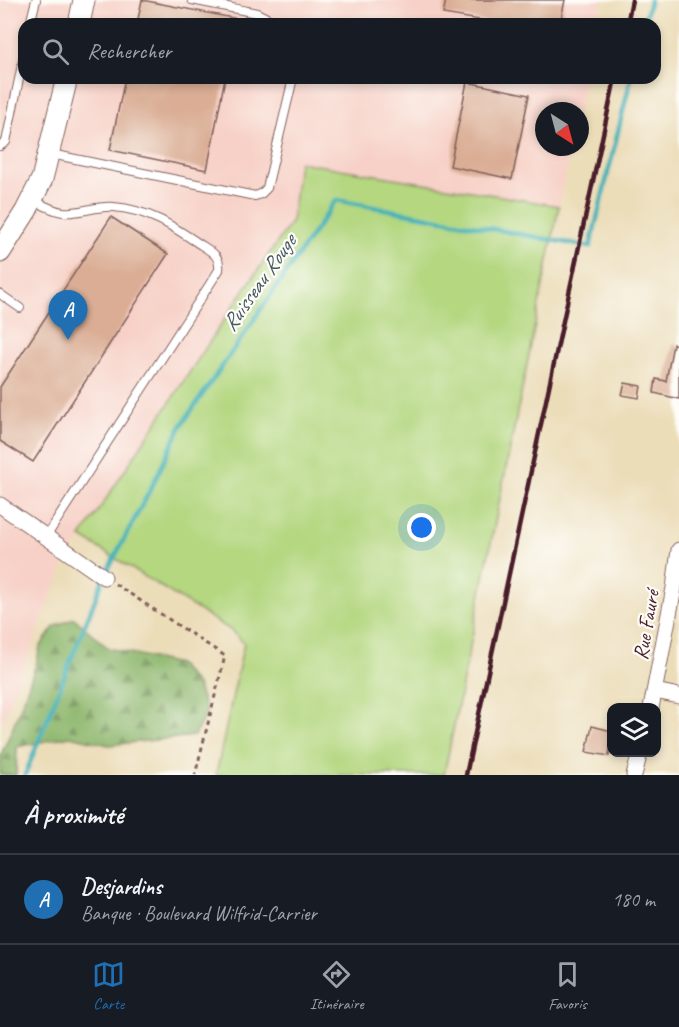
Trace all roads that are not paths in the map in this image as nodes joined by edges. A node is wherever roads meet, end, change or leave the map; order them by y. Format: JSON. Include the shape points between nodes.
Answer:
{"nodes":[{"id":1,"x":36,"y":0,"type":"edge"},
{"id":2,"x":84,"y":0,"type":"edge"},
{"id":3,"x":192,"y":0,"type":"edge"},
{"id":4,"x":32,"y":18,"type":"edge"},
{"id":5,"x":80,"y":18,"type":"edge"},
{"id":6,"x":266,"y":18,"type":"edge"},
{"id":7,"x":18,"y":84,"type":"edge"},
{"id":8,"x":66,"y":84,"type":"edge"},
{"id":9,"x":292,"y":84,"type":"edge"},
{"id":10,"x":0,"y":146,"type":"edge"},
{"id":11,"x":49,"y":154,"type":"junction"},
{"id":12,"x":32,"y":199,"type":"junction"},
{"id":13,"x":0,"y":252,"type":"edge"},
{"id":14,"x":0,"y":294,"type":"edge"},
{"id":15,"x":21,"y":308,"type":"dead end"},
{"id":16,"x":0,"y":505,"type":"edge"},
{"id":17,"x":46,"y":537,"type":"junction"},
{"id":18,"x":679,"y":550,"type":"edge"},
{"id":19,"x":104,"y":577,"type":"road end"},
{"id":20,"x":656,"y":691,"type":"junction"},
{"id":21,"x":679,"y":696,"type":"edge"},
{"id":22,"x":652,"y":703,"type":"edge"},
{"id":23,"x":639,"y":757,"type":"edge"},
{"id":24,"x":634,"y":775,"type":"edge"}],
"edges":[{"from":1,"to":4,"type":"lane"},
{"from":2,"to":5,"type":"street"},
{"from":3,"to":6,"type":"lane"},
{"from":7,"to":10,"type":"lane","via":[[6,142]]},
{"from":8,"to":11,"type":"street"},
{"from":9,"to":11,"type":"lane","via":[[267,188],[255,196]]},
{"from":11,"to":12,"type":"street"},
{"from":12,"to":13,"type":"street"},
{"from":12,"to":17,"type":"lane","via":[[64,212],[114,207],[146,214],[161,219],[220,261],[219,270]]},
{"from":14,"to":15,"type":"lane"},
{"from":16,"to":17,"type":"street"},
{"from":17,"to":19,"type":"street"},
{"from":18,"to":20,"type":"street","name":"Rue Fauré"},
{"from":20,"to":21,"type":"street"},
{"from":20,"to":22,"type":"street","name":"Rue Fauré"},
{"from":23,"to":24,"type":"street"}]}
